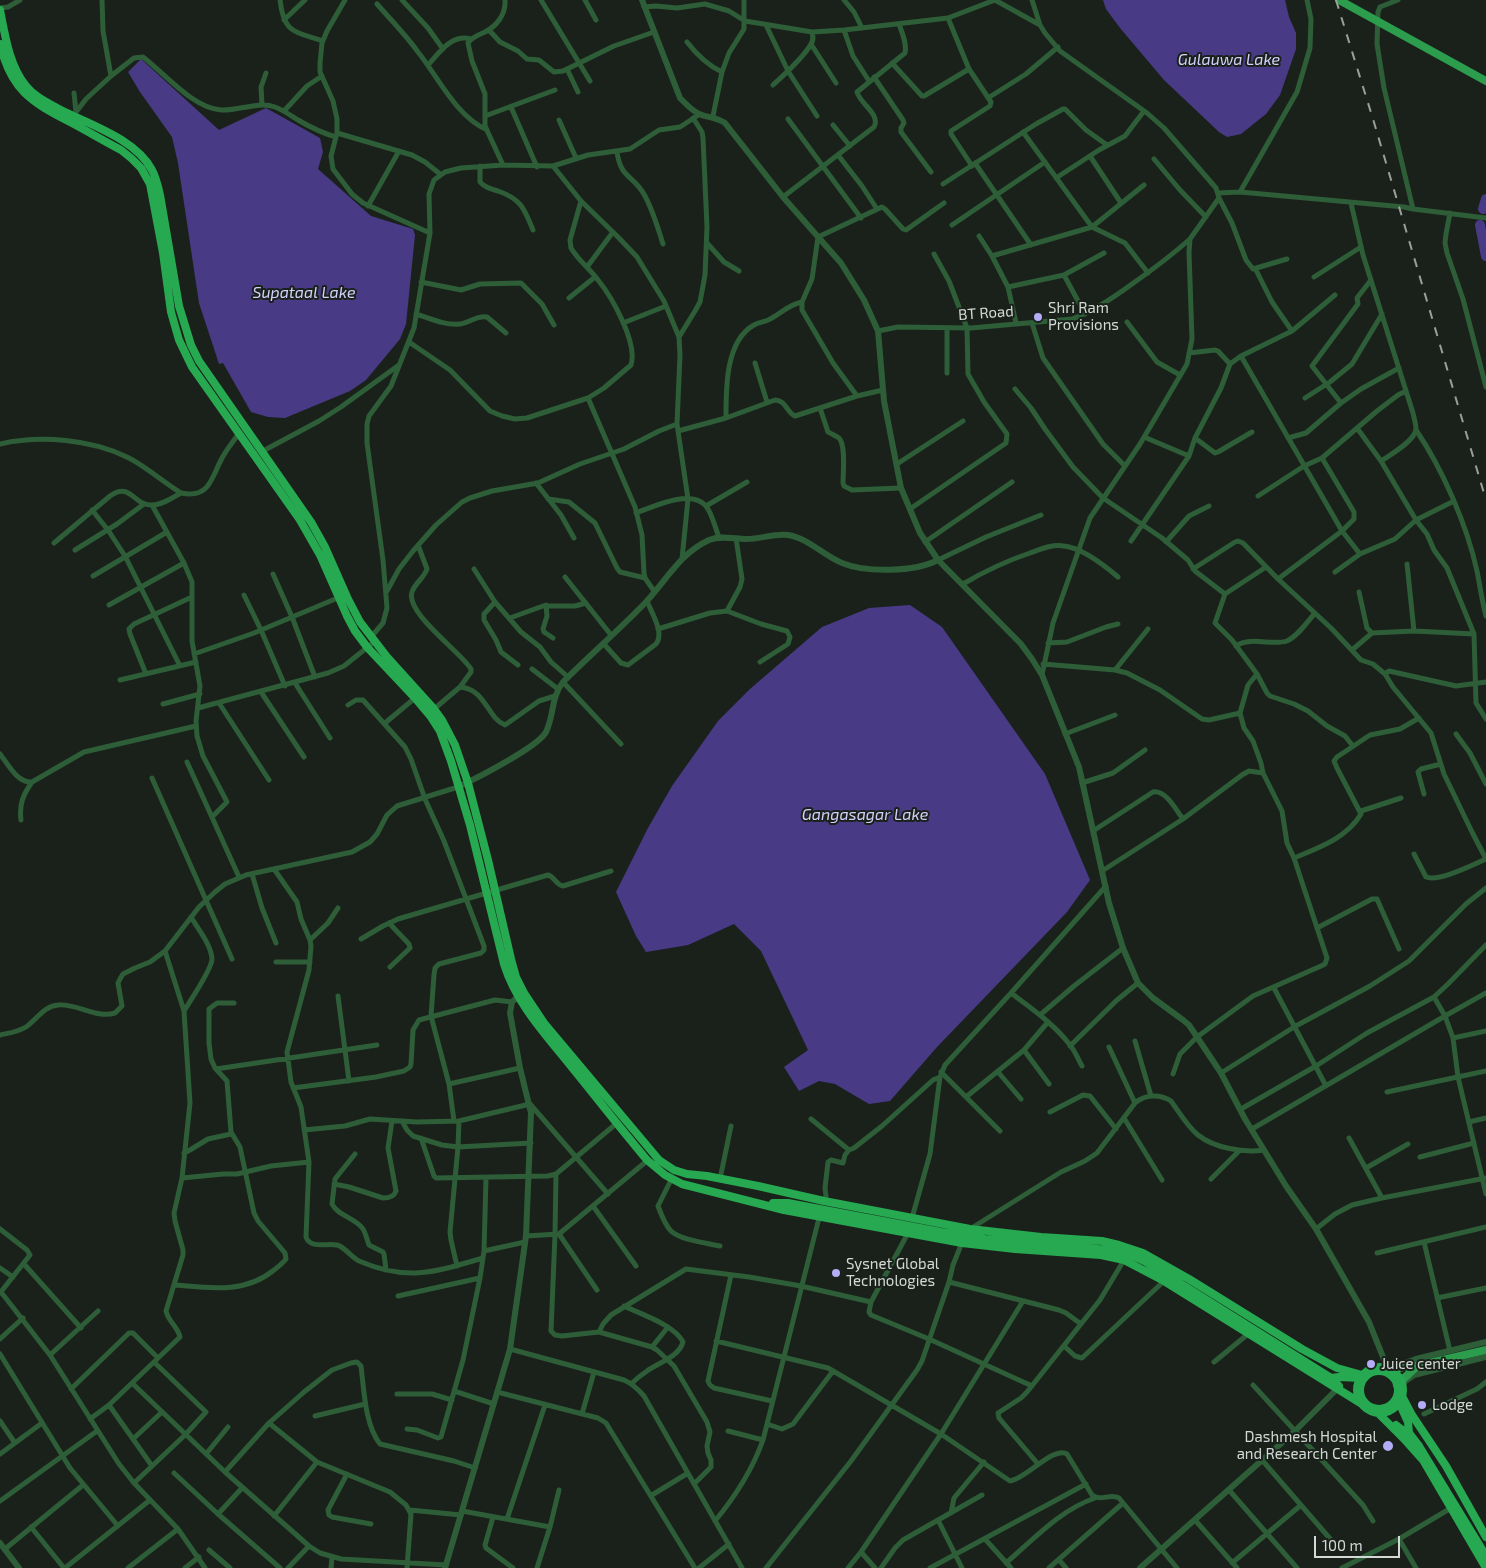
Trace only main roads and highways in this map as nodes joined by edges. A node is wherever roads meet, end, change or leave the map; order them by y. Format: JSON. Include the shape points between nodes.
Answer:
{"nodes":[{"id":1,"x":1339,"y":0,"type":"edge"},
{"id":2,"x":0,"y":9,"type":"edge"},
{"id":3,"x":0,"y":44,"type":"edge"},
{"id":4,"x":1486,"y":81,"type":"edge"},
{"id":5,"x":256,"y":442,"type":"junction"},
{"id":6,"x":248,"y":446,"type":"junction"},
{"id":7,"x":343,"y":596,"type":"junction"},
{"id":8,"x":371,"y":642,"type":"junction"},
{"id":9,"x":491,"y":893,"type":"junction"},
{"id":10,"x":518,"y":997,"type":"junction"},
{"id":11,"x":758,"y":1186,"type":"junction"},
{"id":12,"x":753,"y":1202,"type":"junction"},
{"id":13,"x":788,"y":1203,"type":"junction"},
{"id":14,"x":1486,"y":1350,"type":"edge"},
{"id":15,"x":1416,"y":1366,"type":"junction"},
{"id":16,"x":1388,"y":1370,"type":"junction"},
{"id":17,"x":1363,"y":1376,"type":"junction"},
{"id":18,"x":1331,"y":1378,"type":"junction"},
{"id":19,"x":1400,"y":1384,"type":"junction"},
{"id":20,"x":1400,"y":1396,"type":"junction"},
{"id":21,"x":1362,"y":1402,"type":"junction"},
{"id":22,"x":1377,"y":1411,"type":"junction"},
{"id":23,"x":1409,"y":1433,"type":"junction"},
{"id":24,"x":1486,"y":1537,"type":"edge"},
{"id":25,"x":1486,"y":1556,"type":"edge"},
{"id":26,"x":1486,"y":1568,"type":"edge"}],
"edges":[{"from":1,"to":4,"type":"main road"},
{"from":2,"to":5,"type":"highway","via":[[12,60],[20,78],[33,93],[119,139],[136,150],[152,169],[191,345]]},
{"from":3,"to":6,"type":"highway","via":[[12,77],[32,101],[121,150],[144,174],[152,192],[171,312],[179,340],[192,367]]},
{"from":5,"to":6,"type":"highway"},
{"from":5,"to":7,"type":"highway","via":[[311,522],[325,547]]},
{"from":6,"to":7,"type":"highway","via":[[300,520]]},
{"from":7,"to":8,"type":"highway","via":[[350,624]]},
{"from":8,"to":9,"type":"highway","via":[[440,731]]},
{"from":8,"to":9,"type":"highway","via":[[434,709],[455,745],[468,783]]},
{"from":9,"to":10,"type":"highway","via":[[506,971]]},
{"from":10,"to":11,"type":"highway","via":[[544,1023],[659,1160],[687,1174]]},
{"from":10,"to":12,"type":"highway","via":[[658,1170],[682,1184]]},
{"from":11,"to":13,"type":"highway"},
{"from":11,"to":17,"type":"highway","via":[[970,1229],[1118,1245],[1143,1253],[1337,1368]]},
{"from":12,"to":13,"type":"highway"},
{"from":12,"to":21,"type":"highway","via":[[962,1243],[1124,1260],[1148,1271]]},
{"from":13,"to":18,"type":"highway","via":[[985,1239],[1109,1250],[1131,1255]]},
{"from":14,"to":15,"type":"main road"},
{"from":15,"to":16,"type":"main road"},
{"from":15,"to":19,"type":"main road"},
{"from":16,"to":17,"type":"highway","via":[[1374,1367]]},
{"from":16,"to":19,"type":"highway","via":[[1398,1375]]},
{"from":17,"to":18,"type":"highway"},
{"from":17,"to":21,"type":"highway","via":[[1357,1392]]},
{"from":18,"to":21,"type":"highway"},
{"from":19,"to":20,"type":"highway"},
{"from":20,"to":22,"type":"highway","via":[[1395,1408],[1387,1412]]},
{"from":20,"to":23,"type":"highway"},
{"from":20,"to":24,"type":"highway","via":[[1446,1466]]},
{"from":21,"to":22,"type":"highway","via":[[1369,1410]]},
{"from":22,"to":23,"type":"highway"},
{"from":22,"to":26,"type":"highway","via":[[1418,1455]]},
{"from":23,"to":25,"type":"highway","via":[[1430,1461]]}]}
